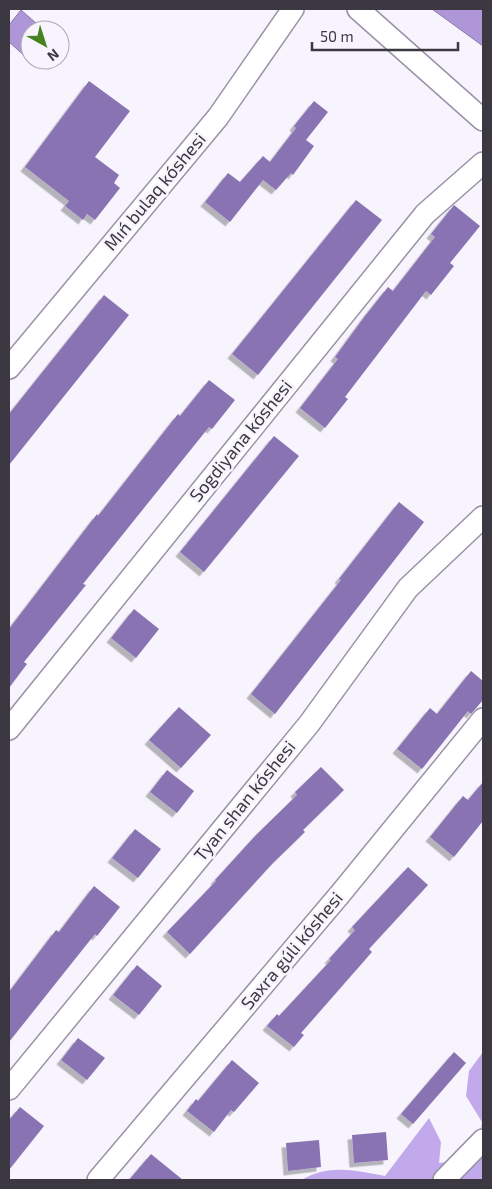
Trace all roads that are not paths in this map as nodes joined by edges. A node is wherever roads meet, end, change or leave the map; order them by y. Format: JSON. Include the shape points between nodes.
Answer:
{"nodes":[{"id":1,"x":293,"y":9,"type":"edge"},
{"id":2,"x":358,"y":9,"type":"edge"},
{"id":3,"x":483,"y":120,"type":"edge"},
{"id":4,"x":483,"y":163,"type":"edge"},
{"id":5,"x":9,"y":368,"type":"edge"},
{"id":6,"x":483,"y":517,"type":"edge"},
{"id":7,"x":483,"y":719,"type":"edge"},
{"id":8,"x":9,"y":729,"type":"edge"},
{"id":9,"x":9,"y":1089,"type":"edge"},
{"id":10,"x":483,"y":1140,"type":"edge"},
{"id":11,"x":98,"y":1180,"type":"edge"},
{"id":12,"x":444,"y":1180,"type":"edge"}],
"edges":[{"from":1,"to":5,"type":"street","name":"Mıń bulaq kóshesi","via":[[218,117]]},
{"from":2,"to":3,"type":"street"},
{"from":4,"to":8,"type":"street","name":"Sogdiyana kóshesi","via":[[425,214]]},
{"from":6,"to":9,"type":"street","name":"Tyan shan kóshesi","via":[[408,588],[308,724]]},
{"from":7,"to":11,"type":"street","name":"Saxra gúli kóshesi"},
{"from":10,"to":12,"type":"street"}]}
